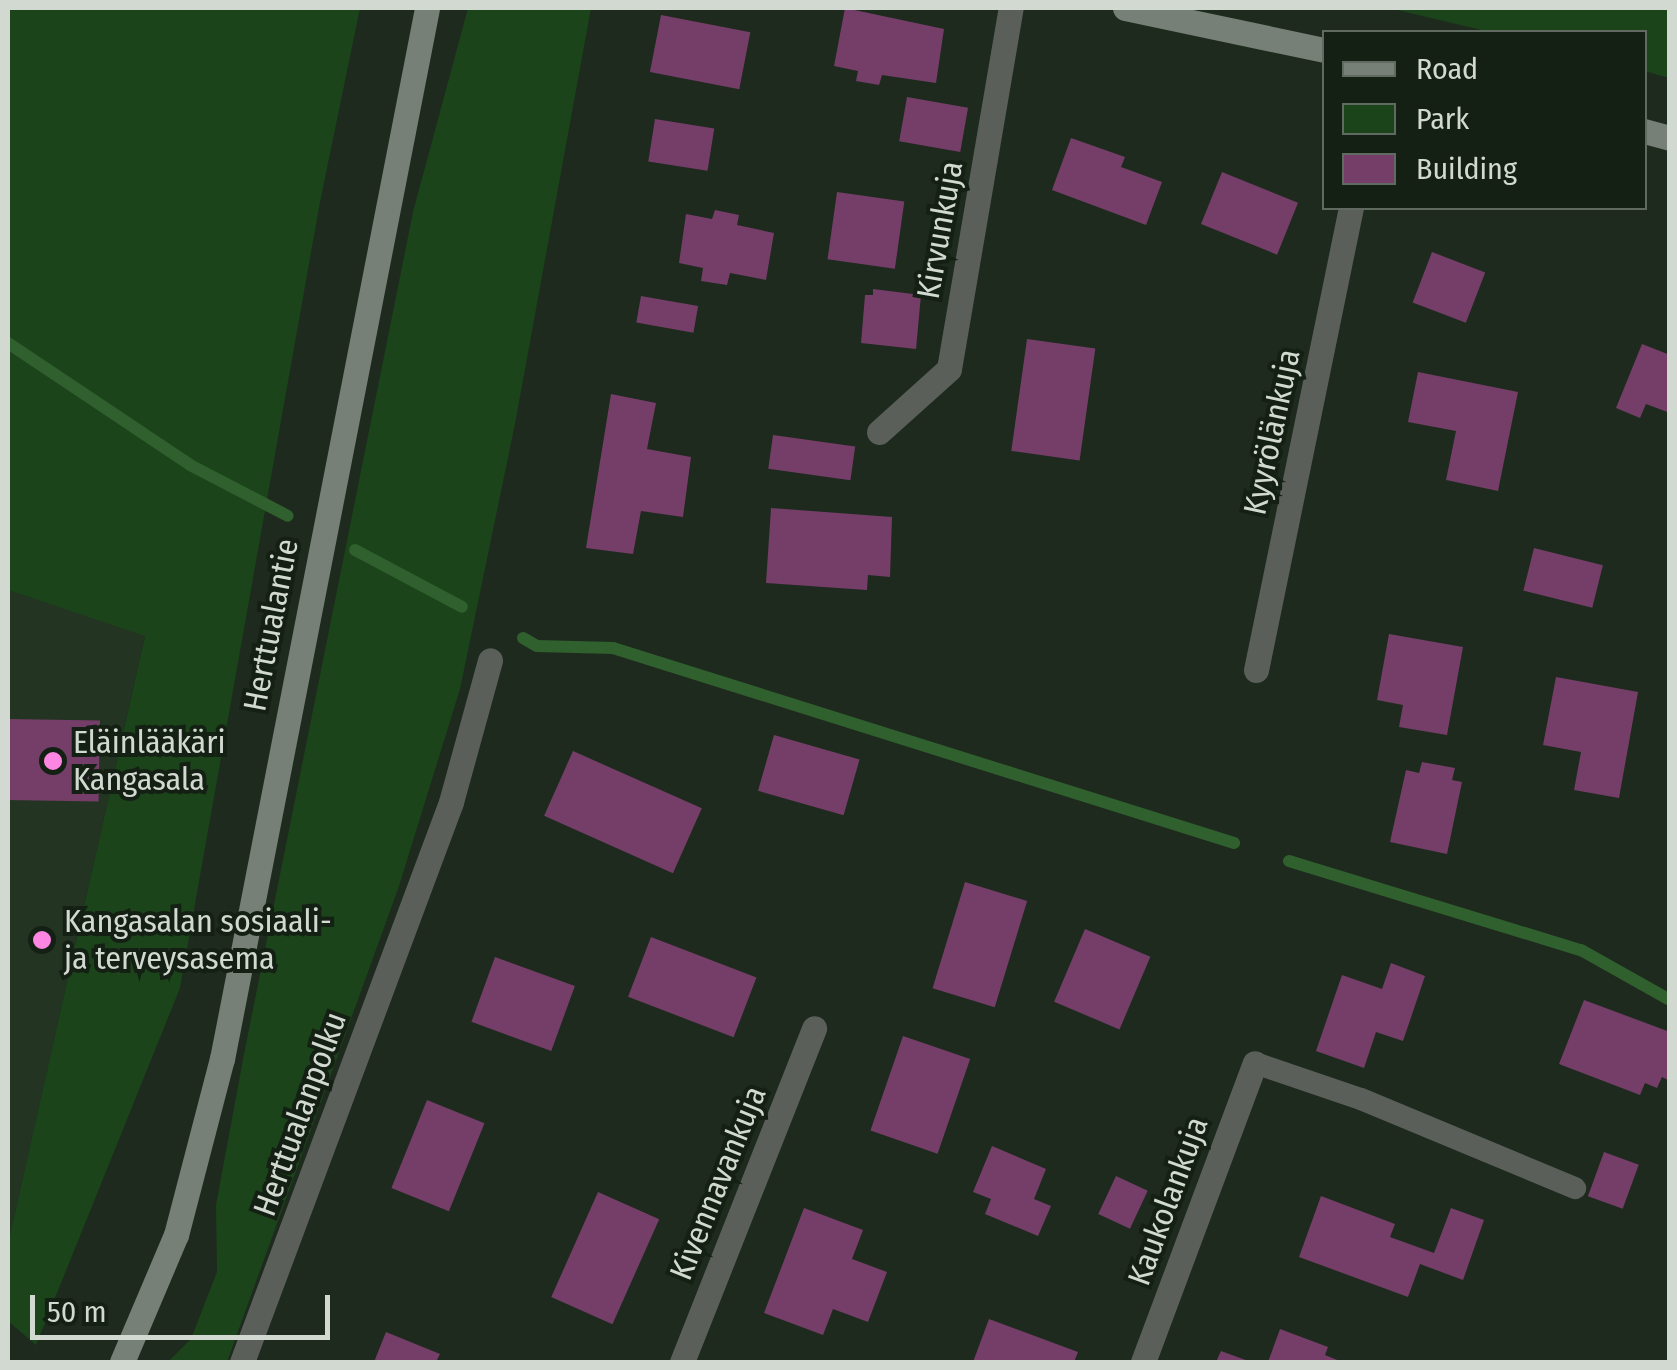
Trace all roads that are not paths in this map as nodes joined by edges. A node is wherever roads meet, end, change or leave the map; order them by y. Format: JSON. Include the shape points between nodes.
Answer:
{"nodes":[{"id":1,"x":426,"y":8,"type":"edge"},
{"id":2,"x":1010,"y":8,"type":"edge"},
{"id":3,"x":1125,"y":8,"type":"edge"},
{"id":4,"x":1322,"y":50,"type":"edge"},
{"id":5,"x":1351,"y":210,"type":"edge"},
{"id":6,"x":879,"y":432,"type":"dead end"},
{"id":7,"x":490,"y":660,"type":"dead end"},
{"id":8,"x":1256,"y":670,"type":"dead end"},
{"id":9,"x":814,"y":1028,"type":"dead end"},
{"id":10,"x":1256,"y":1063,"type":"joint"},
{"id":11,"x":1575,"y":1188,"type":"dead end"},
{"id":12,"x":122,"y":1362,"type":"edge"},
{"id":13,"x":242,"y":1362,"type":"edge"},
{"id":14,"x":682,"y":1362,"type":"edge"},
{"id":15,"x":1143,"y":1362,"type":"edge"}],
"edges":[{"from":1,"to":12,"type":"street","name":"Herttualantie","via":[[222,1059],[176,1235]]},
{"from":2,"to":6,"type":"street","name":"Kirvunkuja","via":[[950,369]]},
{"from":3,"to":4,"type":"street"},
{"from":5,"to":8,"type":"street","name":"Kyyrölänkuja"},
{"from":7,"to":13,"type":"street","name":"Herttualanpolku","via":[[450,802]]},
{"from":9,"to":14,"type":"street","name":"Kivennavankuja"},
{"from":10,"to":11,"type":"lane","via":[[1361,1098]]},
{"from":10,"to":15,"type":"street","name":"Kaukolankuja"}]}
